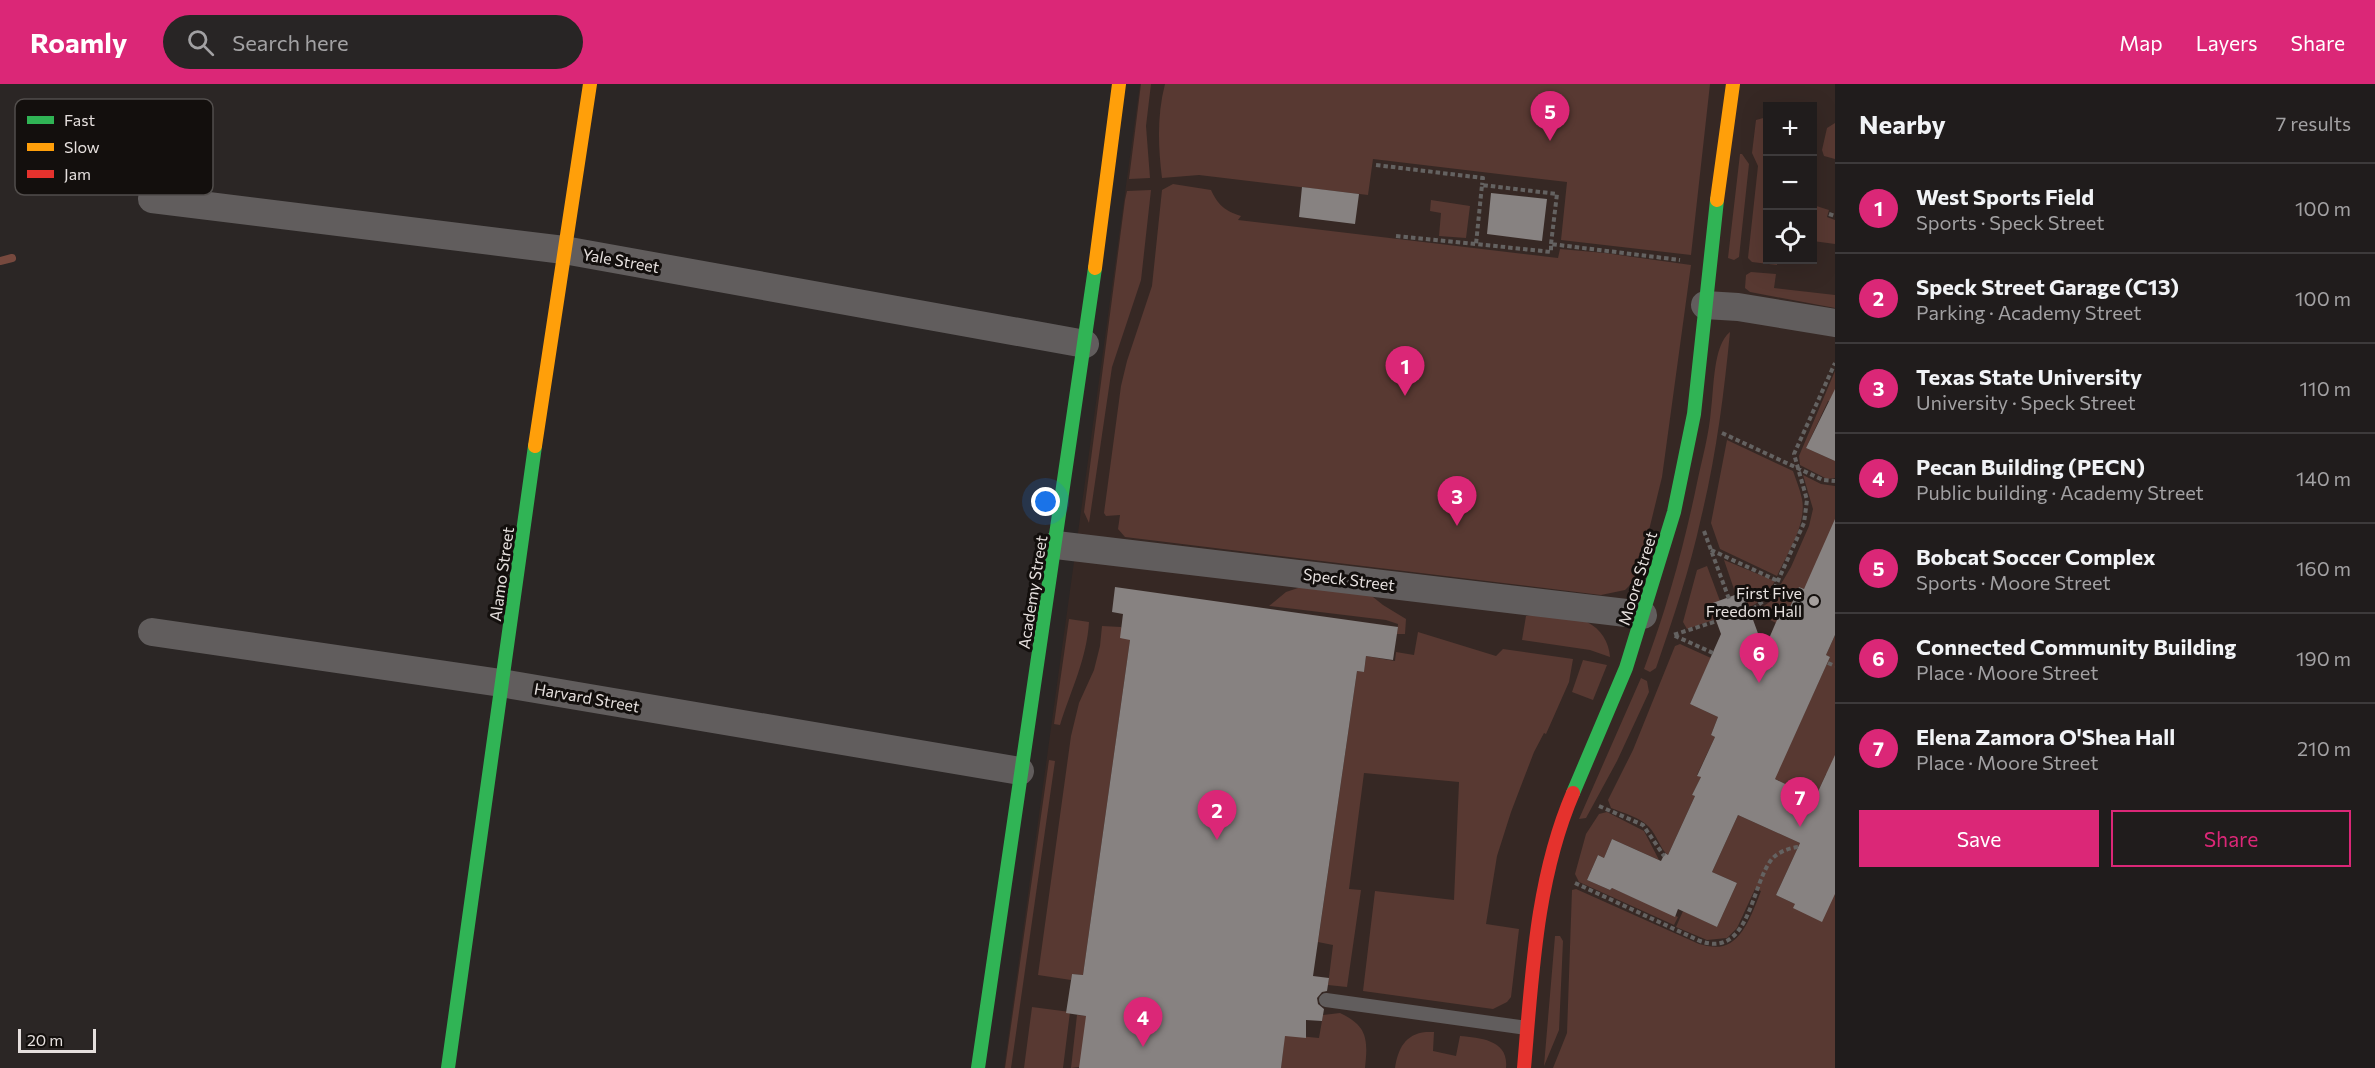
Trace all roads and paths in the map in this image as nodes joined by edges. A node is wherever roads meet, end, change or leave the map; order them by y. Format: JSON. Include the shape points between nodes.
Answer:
{"nodes":[{"id":1,"x":590,"y":84,"type":"edge"},
{"id":2,"x":1119,"y":84,"type":"edge"},
{"id":3,"x":1733,"y":84,"type":"edge"},
{"id":4,"x":1376,"y":165,"type":"dead end"},
{"id":5,"x":1482,"y":185,"type":"junction"},
{"id":6,"x":152,"y":199,"type":"dead end"},
{"id":7,"x":1829,"y":214,"type":"dead end"},
{"id":8,"x":1835,"y":216,"type":"edge"},
{"id":9,"x":1396,"y":236,"type":"dead end"},
{"id":10,"x":1476,"y":244,"type":"junction"},
{"id":11,"x":1551,"y":244,"type":"junction"},
{"id":12,"x":564,"y":250,"type":"junction"},
{"id":13,"x":1681,"y":260,"type":"dead end"},
{"id":14,"x":1705,"y":305,"type":"junction"},
{"id":15,"x":1835,"y":323,"type":"edge"},
{"id":16,"x":1085,"y":344,"type":"junction"},
{"id":17,"x":1835,"y":363,"type":"edge"},
{"id":18,"x":1722,"y":433,"type":"dead end"},
{"id":19,"x":1797,"y":468,"type":"junction"},
{"id":20,"x":1835,"y":482,"type":"edge"},
{"id":21,"x":1704,"y":531,"type":"dead end"},
{"id":22,"x":1056,"y":545,"type":"junction"},
{"id":23,"x":1711,"y":550,"type":"junction"},
{"id":24,"x":1778,"y":581,"type":"junction"},
{"id":25,"x":1728,"y":599,"type":"dead end"},
{"id":26,"x":1753,"y":609,"type":"dead end"},
{"id":27,"x":1642,"y":615,"type":"junction"},
{"id":28,"x":1717,"y":621,"type":"dead end"},
{"id":29,"x":152,"y":632,"type":"dead end"},
{"id":30,"x":1713,"y":653,"type":"dead end"},
{"id":31,"x":1828,"y":663,"type":"dead end"},
{"id":32,"x":1835,"y":666,"type":"edge"},
{"id":33,"x":501,"y":683,"type":"junction"},
{"id":34,"x":1020,"y":771,"type":"junction"},
{"id":35,"x":1599,"y":806,"type":"dead end"},
{"id":36,"x":1798,"y":847,"type":"dead end"},
{"id":37,"x":1664,"y":856,"type":"dead end"},
{"id":38,"x":1568,"y":880,"type":"dead end"},
{"id":39,"x":1326,"y":1000,"type":"dead end"},
{"id":40,"x":1527,"y":1028,"type":"junction"},
{"id":41,"x":447,"y":1068,"type":"edge"},
{"id":42,"x":978,"y":1068,"type":"edge"},
{"id":43,"x":1524,"y":1068,"type":"edge"}],
"edges":[{"from":1,"to":12,"type":"street","name":"Alamo Street"},
{"from":2,"to":16,"type":"street","name":"Academy Street"},
{"from":3,"to":14,"type":"street","name":"Moore Street"},
{"from":4,"to":5,"type":"path","via":[[1483,178]]},
{"from":5,"to":10,"type":"path"},
{"from":5,"to":11,"type":"path","via":[[1557,194]]},
{"from":6,"to":12,"type":"street","name":"Yale Street"},
{"from":7,"to":8,"type":"path"},
{"from":9,"to":10,"type":"path"},
{"from":10,"to":11,"type":"path","via":[[1551,252]]},
{"from":11,"to":13,"type":"path"},
{"from":12,"to":16,"type":"street","name":"Yale Street"},
{"from":12,"to":33,"type":"street","name":"Alamo Street"},
{"from":14,"to":15,"type":"street"},
{"from":14,"to":27,"type":"street","name":"Moore Street","via":[[1688,448],[1674,513]]},
{"from":16,"to":22,"type":"street","name":"Academy Street"},
{"from":17,"to":19,"type":"path","via":[[1797,444]]},
{"from":18,"to":19,"type":"path"},
{"from":19,"to":20,"type":"path"},
{"from":19,"to":24,"type":"path","via":[[1807,500],[1806,516]]},
{"from":21,"to":23,"type":"path"},
{"from":22,"to":27,"type":"street","name":"Speck Street"},
{"from":22,"to":34,"type":"street","name":"Academy Street"},
{"from":23,"to":24,"type":"path"},
{"from":23,"to":25,"type":"path"},
{"from":24,"to":26,"type":"path","via":[[1772,594]]},
{"from":27,"to":40,"type":"street","name":"Moore Street","via":[[1626,668],[1564,814],[1540,910]]},
{"from":28,"to":30,"type":"path","via":[[1673,635]]},
{"from":29,"to":33,"type":"street","name":"Harvard Street"},
{"from":31,"to":32,"type":"path"},
{"from":33,"to":34,"type":"street","name":"Harvard Street"},
{"from":33,"to":41,"type":"street","name":"Alamo Street"},
{"from":34,"to":42,"type":"street","name":"Academy Street"},
{"from":35,"to":37,"type":"path","via":[[1643,825]]},
{"from":36,"to":38,"type":"path","via":[[1771,860],[1738,932],[1723,943],[1707,943]]},
{"from":39,"to":40,"type":"lane"},
{"from":40,"to":43,"type":"street","name":"Moore Street"}]}
